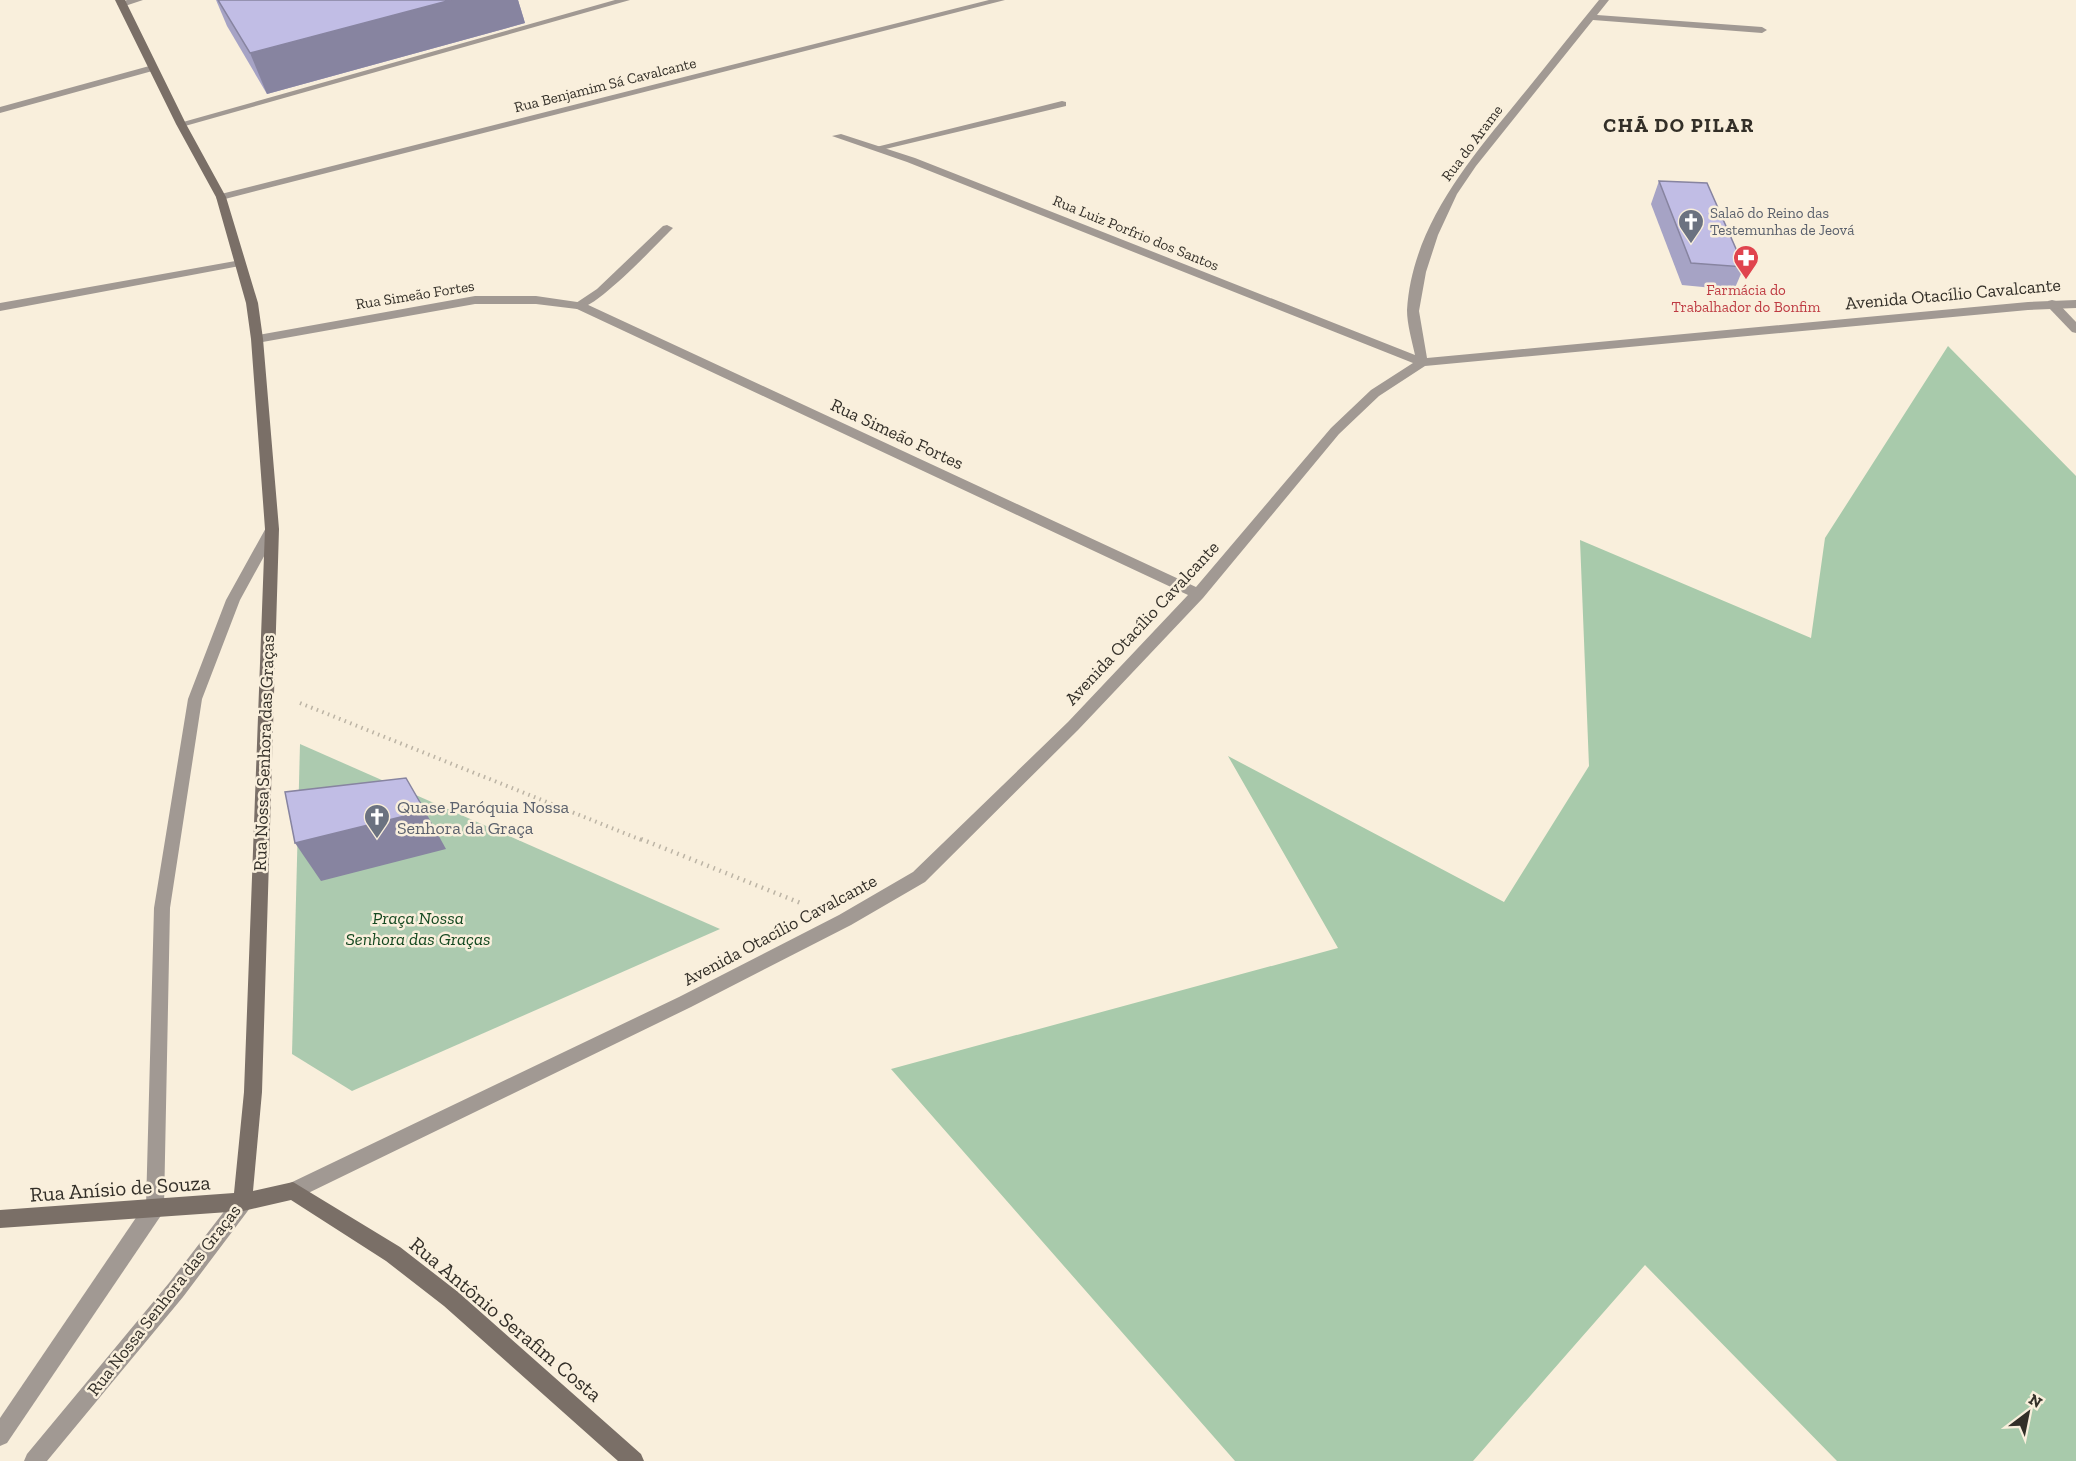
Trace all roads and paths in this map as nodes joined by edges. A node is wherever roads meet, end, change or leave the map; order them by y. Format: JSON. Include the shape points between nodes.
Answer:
{"nodes":[{"id":1,"x":138,"y":0,"type":"edge"},
{"id":2,"x":625,"y":0,"type":"edge"},
{"id":3,"x":997,"y":0,"type":"edge"},
{"id":4,"x":1604,"y":0,"type":"edge"},
{"id":5,"x":121,"y":2,"type":"edge"},
{"id":6,"x":1591,"y":16,"type":"junction"},
{"id":7,"x":1762,"y":30,"type":"dead end"},
{"id":8,"x":153,"y":68,"type":"junction"},
{"id":9,"x":1062,"y":104,"type":"dead end"},
{"id":10,"x":0,"y":110,"type":"edge"},
{"id":11,"x":181,"y":124,"type":"junction"},
{"id":12,"x":837,"y":136,"type":"dead end"},
{"id":13,"x":878,"y":148,"type":"junction"},
{"id":14,"x":221,"y":197,"type":"junction"},
{"id":15,"x":667,"y":228,"type":"dead end"},
{"id":16,"x":241,"y":262,"type":"junction"},
{"id":17,"x":2052,"y":304,"type":"junction"},
{"id":18,"x":2076,"y":304,"type":"edge"},
{"id":19,"x":580,"y":306,"type":"junction"},
{"id":20,"x":0,"y":307,"type":"edge"},
{"id":21,"x":2076,"y":329,"type":"edge"},
{"id":22,"x":257,"y":339,"type":"junction"},
{"id":23,"x":1422,"y":362,"type":"junction"},
{"id":24,"x":272,"y":529,"type":"junction"},
{"id":25,"x":1198,"y":594,"type":"junction"},
{"id":26,"x":266,"y":690,"type":"junction"},
{"id":27,"x":845,"y":920,"type":"junction"},
{"id":28,"x":293,"y":1191,"type":"junction"},
{"id":29,"x":243,"y":1202,"type":"junction"},
{"id":30,"x":155,"y":1207,"type":"junction"},
{"id":31,"x":0,"y":1219,"type":"edge"},
{"id":32,"x":0,"y":1436,"type":"edge"},
{"id":33,"x":34,"y":1461,"type":"edge"},
{"id":34,"x":634,"y":1461,"type":"edge"}],
"edges":[{"from":1,"to":5,"type":"street"},
{"from":2,"to":11,"type":"street"},
{"from":3,"to":14,"type":"street","name":"Rua Benjamim Sá Cavalcante"},
{"from":4,"to":6,"type":"street","name":"Rua do Arame"},
{"from":5,"to":8,"type":"main road","name":"Rua Nossa Senhora das Graças"},
{"from":6,"to":7,"type":"street"},
{"from":6,"to":23,"type":"street","name":"Rua do Arame","via":[[1472,164],[1442,215],[1420,272],[1413,311]]},
{"from":8,"to":10,"type":"street"},
{"from":8,"to":11,"type":"main road","name":"Rua Nossa Senhora das Graças"},
{"from":9,"to":13,"type":"street"},
{"from":11,"to":14,"type":"main road","name":"Rua Nossa Senhora das Graças"},
{"from":12,"to":13,"type":"street","name":"Rua Luiz Porfrio dos Santos"},
{"from":13,"to":23,"type":"street","name":"Rua Luiz Porfrio dos Santos"},
{"from":14,"to":16,"type":"main road","name":"Rua Nossa Senhora das Graças"},
{"from":15,"to":19,"type":"street"},
{"from":16,"to":20,"type":"street"},
{"from":16,"to":22,"type":"main road","name":"Rua Nossa Senhora das Graças"},
{"from":17,"to":18,"type":"street","name":"Avenida Otacílio Cavalcante"},
{"from":17,"to":21,"type":"street"},
{"from":17,"to":23,"type":"street","name":"Avenida Otacílio Cavalcante"},
{"from":19,"to":22,"type":"street","name":"Rua Simeão Fortes","via":[[536,300],[475,300]]},
{"from":19,"to":25,"type":"street","name":"Rua Simeão Fortes"},
{"from":22,"to":24,"type":"main road","name":"Rua Nossa Senhora das Graças"},
{"from":23,"to":25,"type":"street","name":"Avenida Otacílio Cavalcante","via":[[1375,393],[1335,431]]},
{"from":24,"to":26,"type":"main road","name":"Rua Nossa Senhora das Graças"},
{"from":24,"to":30,"type":"street","via":[[233,600],[195,699],[162,908]]},
{"from":25,"to":27,"type":"street","name":"Avenida Otacílio Cavalcante","via":[[1073,726],[919,877]]},
{"from":26,"to":27,"type":"path"},
{"from":26,"to":29,"type":"main road","name":"Rua Nossa Senhora das Graças","via":[[253,1092]]},
{"from":27,"to":28,"type":"street","name":"Avenida Otacílio Cavalcante","via":[[685,1002]]},
{"from":28,"to":29,"type":"main road"},
{"from":28,"to":34,"type":"main road","name":"Rua Antônio Serafim Costa","via":[[393,1254],[451,1299]]},
{"from":29,"to":30,"type":"main road","name":"Rua Anísio de Souza"},
{"from":29,"to":33,"type":"street","name":"Rua Nossa Senhora das Graças","via":[[176,1290]]},
{"from":30,"to":31,"type":"main road","name":"Rua Anísio de Souza"},
{"from":30,"to":32,"type":"street"}]}
